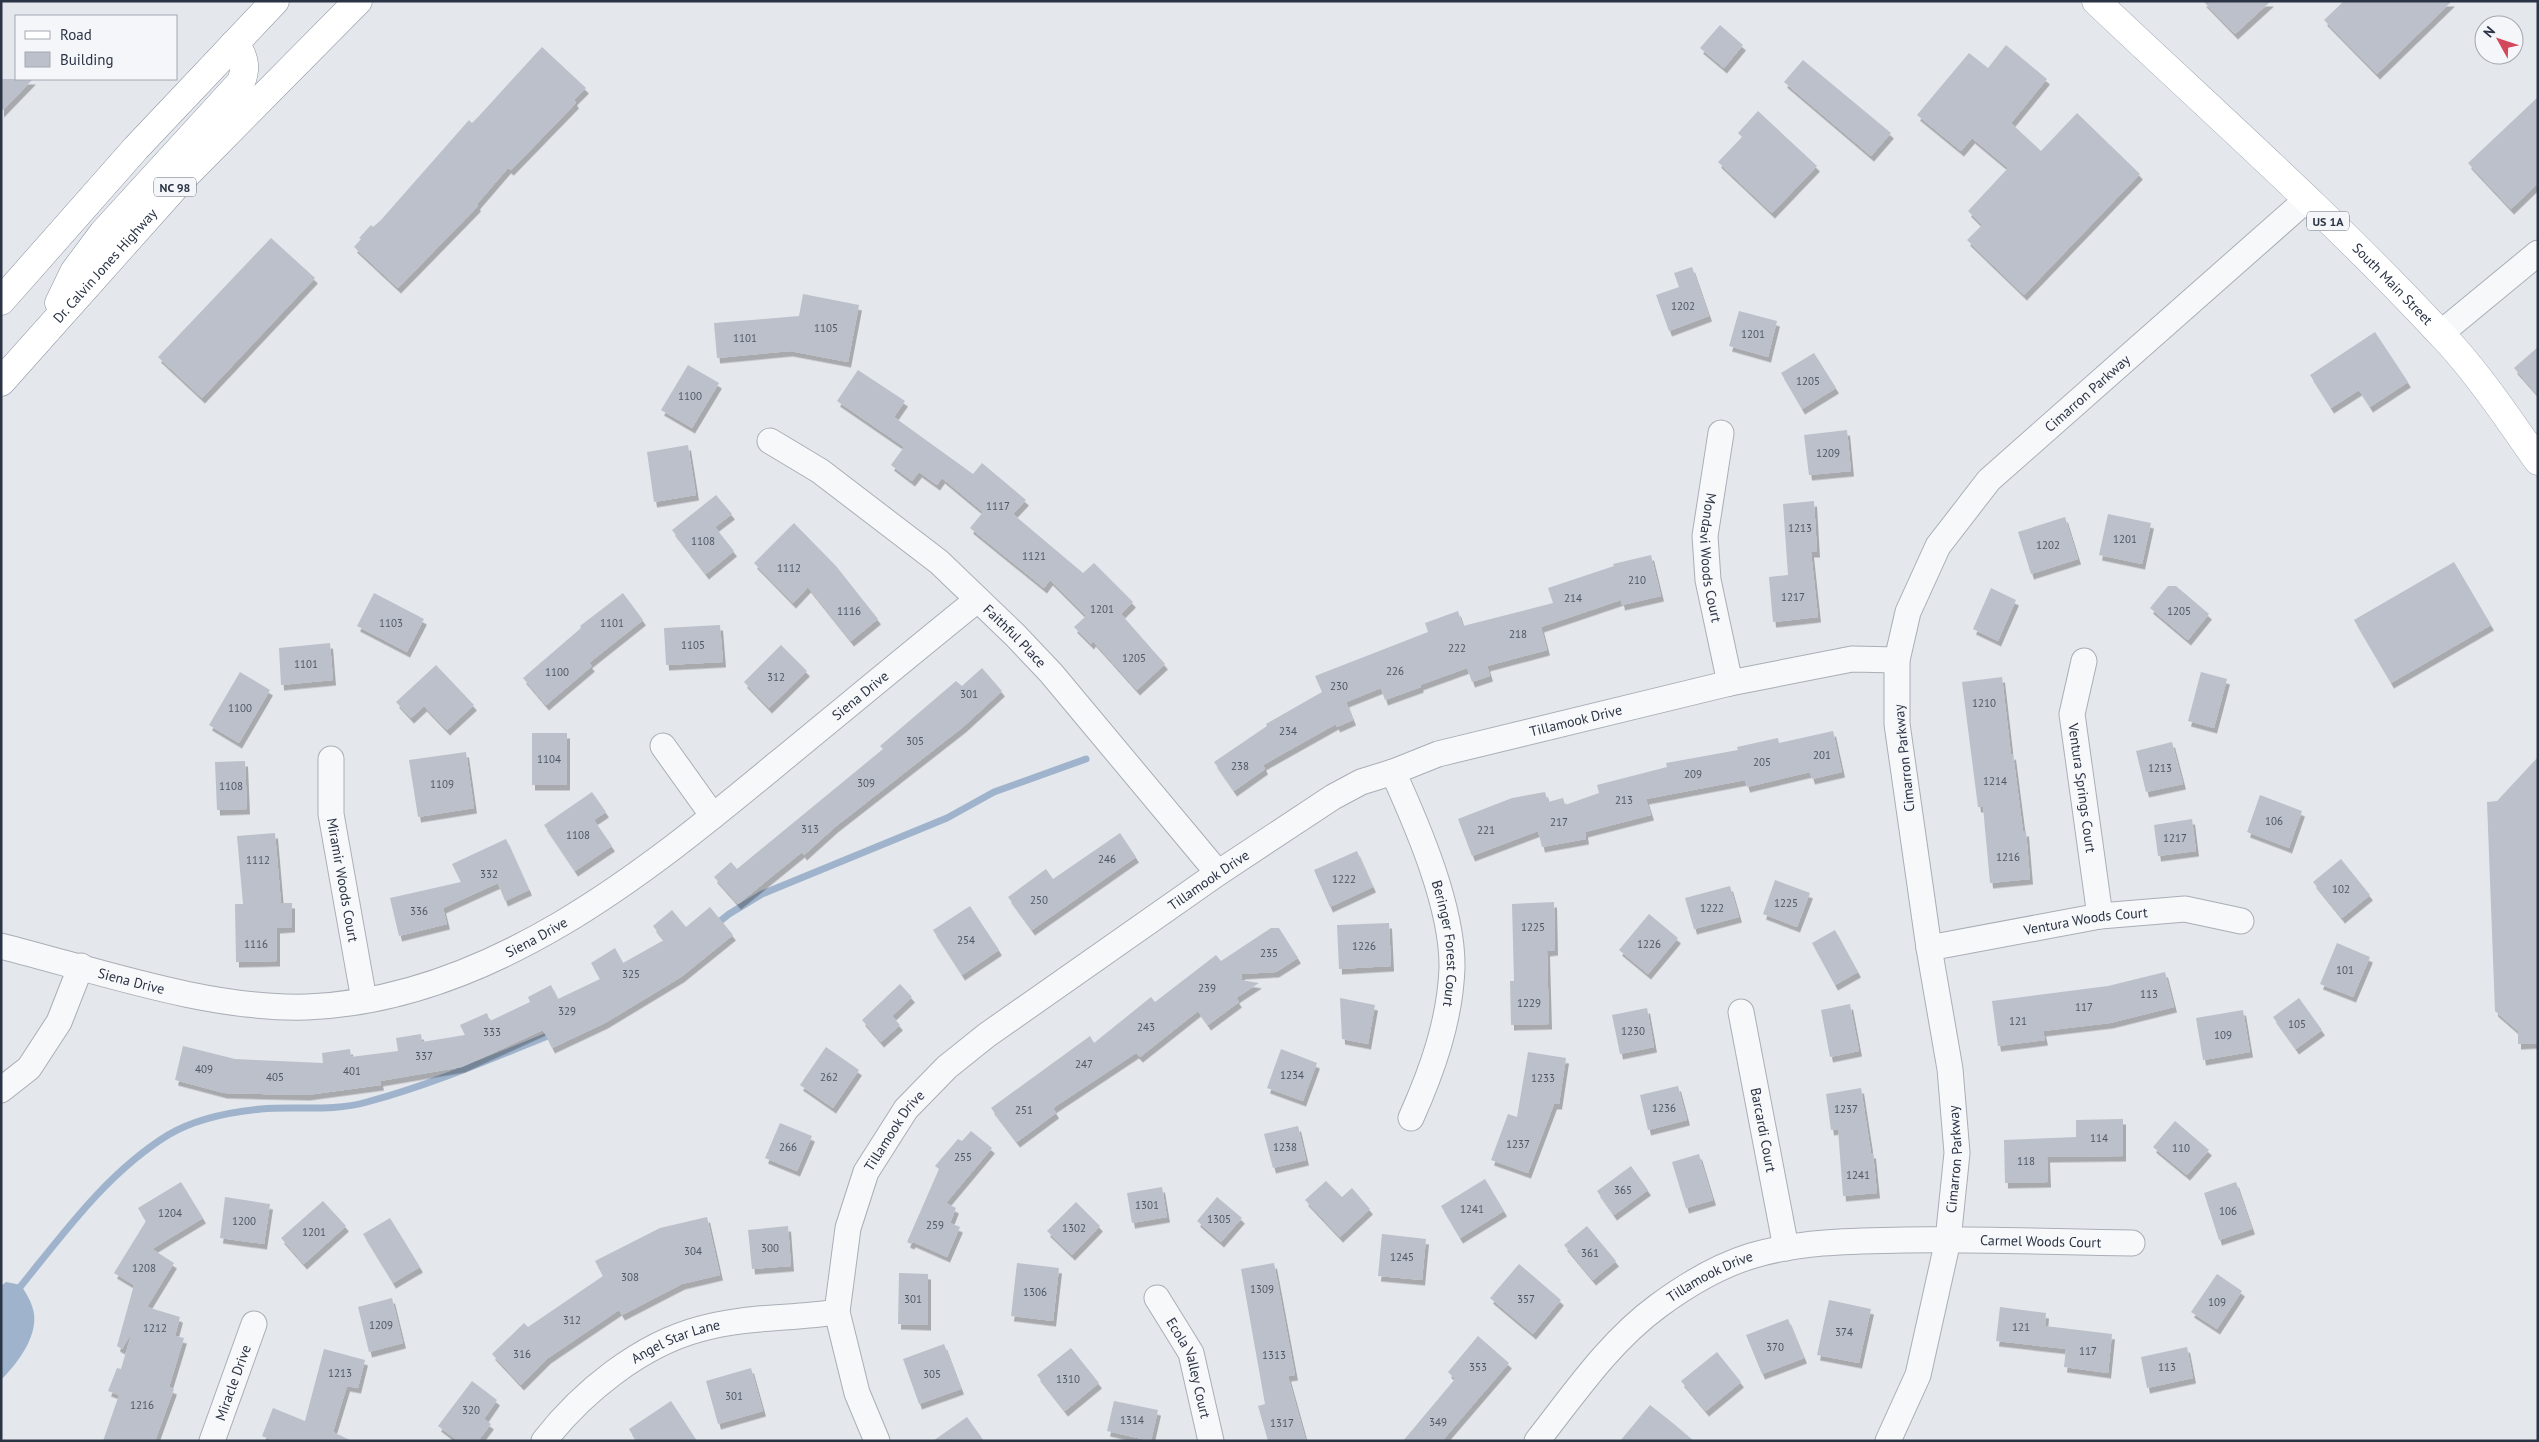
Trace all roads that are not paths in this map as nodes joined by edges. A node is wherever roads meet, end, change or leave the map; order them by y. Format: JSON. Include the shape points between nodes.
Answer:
{"nodes":[{"id":1,"x":275,"y":1,"type":"edge"},
{"id":2,"x":358,"y":1,"type":"edge"},
{"id":3,"x":2096,"y":1,"type":"edge"},
{"id":4,"x":234,"y":44,"type":"junction"},
{"id":5,"x":2306,"y":200,"type":"junction"},
{"id":6,"x":2538,"y":253,"type":"edge"},
{"id":7,"x":1,"y":301,"type":"edge"},
{"id":8,"x":2440,"y":333,"type":"junction"},
{"id":9,"x":43,"y":335,"type":"junction"},
{"id":10,"x":1,"y":382,"type":"edge"},
{"id":11,"x":1721,"y":432,"type":"dead end"},
{"id":12,"x":770,"y":441,"type":"dead end"},
{"id":13,"x":2538,"y":461,"type":"edge"},
{"id":14,"x":977,"y":600,"type":"junction"},
{"id":15,"x":1897,"y":660,"type":"junction"},
{"id":16,"x":2084,"y":661,"type":"dead end"},
{"id":17,"x":1730,"y":683,"type":"junction"},
{"id":18,"x":663,"y":746,"type":"dead end"},
{"id":19,"x":331,"y":759,"type":"dead end"},
{"id":20,"x":1393,"y":772,"type":"junction"},
{"id":21,"x":714,"y":816,"type":"junction"},
{"id":22,"x":1218,"y":873,"type":"junction"},
{"id":23,"x":2100,"y":916,"type":"junction"},
{"id":24,"x":2241,"y":921,"type":"dead end"},
{"id":25,"x":1,"y":946,"type":"edge"},
{"id":26,"x":1929,"y":948,"type":"junction"},
{"id":27,"x":81,"y":966,"type":"junction"},
{"id":28,"x":364,"y":1000,"type":"junction"},
{"id":29,"x":1741,"y":1012,"type":"dead end"},
{"id":30,"x":1,"y":1090,"type":"edge"},
{"id":31,"x":1411,"y":1118,"type":"dead end"},
{"id":32,"x":1948,"y":1240,"type":"junction"},
{"id":33,"x":2132,"y":1243,"type":"dead end"},
{"id":34,"x":1786,"y":1248,"type":"junction"},
{"id":35,"x":1157,"y":1298,"type":"dead end"},
{"id":36,"x":837,"y":1312,"type":"junction"},
{"id":37,"x":254,"y":1324,"type":"dead end"},
{"id":38,"x":212,"y":1441,"type":"edge"},
{"id":39,"x":544,"y":1441,"type":"edge"},
{"id":40,"x":877,"y":1441,"type":"edge"},
{"id":41,"x":1211,"y":1441,"type":"edge"},
{"id":42,"x":1537,"y":1441,"type":"edge"},
{"id":43,"x":1888,"y":1441,"type":"edge"}],
"edges":[{"from":1,"to":4,"type":"main road"},
{"from":2,"to":9,"type":"main road","name":"Dr. Calvin Jones Highway","number":"NC 98","via":[[183,178]]},
{"from":3,"to":5,"type":"main road","name":"South Main Street","number":"US 1A"},
{"from":4,"to":7,"type":"main road","via":[[136,148]]},
{"from":4,"to":9,"type":"main road","via":[[244,61],[241,82],[103,233],[74,272]]},
{"from":5,"to":8,"type":"main road","name":"South Main Street","number":"US 1A"},
{"from":5,"to":15,"type":"street","name":"Cimarron Parkway","via":[[1989,480],[1938,546],[1908,612]]},
{"from":6,"to":8,"type":"street"},
{"from":8,"to":13,"type":"main road","name":"South Main Street","number":"US 1A"},
{"from":9,"to":10,"type":"main road","name":"Dr. Calvin Jones Highway","number":"NC 98"},
{"from":11,"to":17,"type":"street","name":"Mondavi Woods Court","via":[[1705,536],[1708,580]]},
{"from":12,"to":14,"type":"street","name":"Faithful Place","via":[[820,471],[887,521],[939,562]]},
{"from":14,"to":21,"type":"street","name":"Siena Drive"},
{"from":14,"to":22,"type":"street","name":"Faithful Place","via":[[1051,673]]},
{"from":15,"to":17,"type":"street","name":"Tillamook Drive","via":[[1852,659]]},
{"from":15,"to":26,"type":"street","name":"Cimarron Parkway","via":[[1897,724]]},
{"from":16,"to":23,"type":"street","name":"Ventura Springs Court","via":[[2072,714]]},
{"from":17,"to":20,"type":"street","name":"Tillamook Drive","via":[[1438,754]]},
{"from":18,"to":21,"type":"street"},
{"from":19,"to":28,"type":"street","name":"Miramir Woods Court","via":[[331,814]]},
{"from":20,"to":22,"type":"street","name":"Tillamook Drive","via":[[1361,782],[1333,796]]},
{"from":20,"to":31,"type":"street","name":"Beringer Forest Court","via":[[1431,864],[1446,920],[1452,967],[1439,1046]]},
{"from":21,"to":28,"type":"street","name":"Siena Drive","via":[[624,884],[558,927],[500,956],[439,980]]},
{"from":22,"to":36,"type":"street","name":"Tillamook Drive","via":[[987,1035],[947,1067],[906,1109],[866,1172],[848,1228]]},
{"from":23,"to":24,"type":"street","name":"Ventura Woods Court","via":[[2185,909]]},
{"from":23,"to":26,"type":"street","name":"Ventura Woods Court"},
{"from":25,"to":27,"type":"street","name":"Siena Drive"},
{"from":26,"to":32,"type":"street","name":"Cimarron Parkway","via":[[1950,1069],[1957,1153]]},
{"from":27,"to":28,"type":"street","name":"Siena Drive","via":[[193,996],[269,1006],[307,1007]]},
{"from":27,"to":30,"type":"street","via":[[59,1022],[30,1068]]},
{"from":29,"to":34,"type":"street","name":"Barcardi Court"},
{"from":32,"to":33,"type":"street","name":"Carmel Woods Court"},
{"from":32,"to":34,"type":"street","name":"Tillamook Drive","via":[[1857,1241]]},
{"from":32,"to":43,"type":"street","name":"Cimarron Parkway","via":[[1918,1375]]},
{"from":34,"to":42,"type":"street","name":"Tillamook Drive","via":[[1750,1256],[1710,1274],[1658,1306],[1615,1343]]},
{"from":35,"to":41,"type":"street","name":"Ecola Valley Court","via":[[1191,1353]]},
{"from":36,"to":39,"type":"street","name":"Angel Star Lane","via":[[726,1324],[678,1336],[606,1379],[564,1417]]},
{"from":36,"to":40,"type":"street","name":"Tillamook Drive","via":[[857,1393]]},
{"from":37,"to":38,"type":"street","name":"Miracle Drive"}]}
